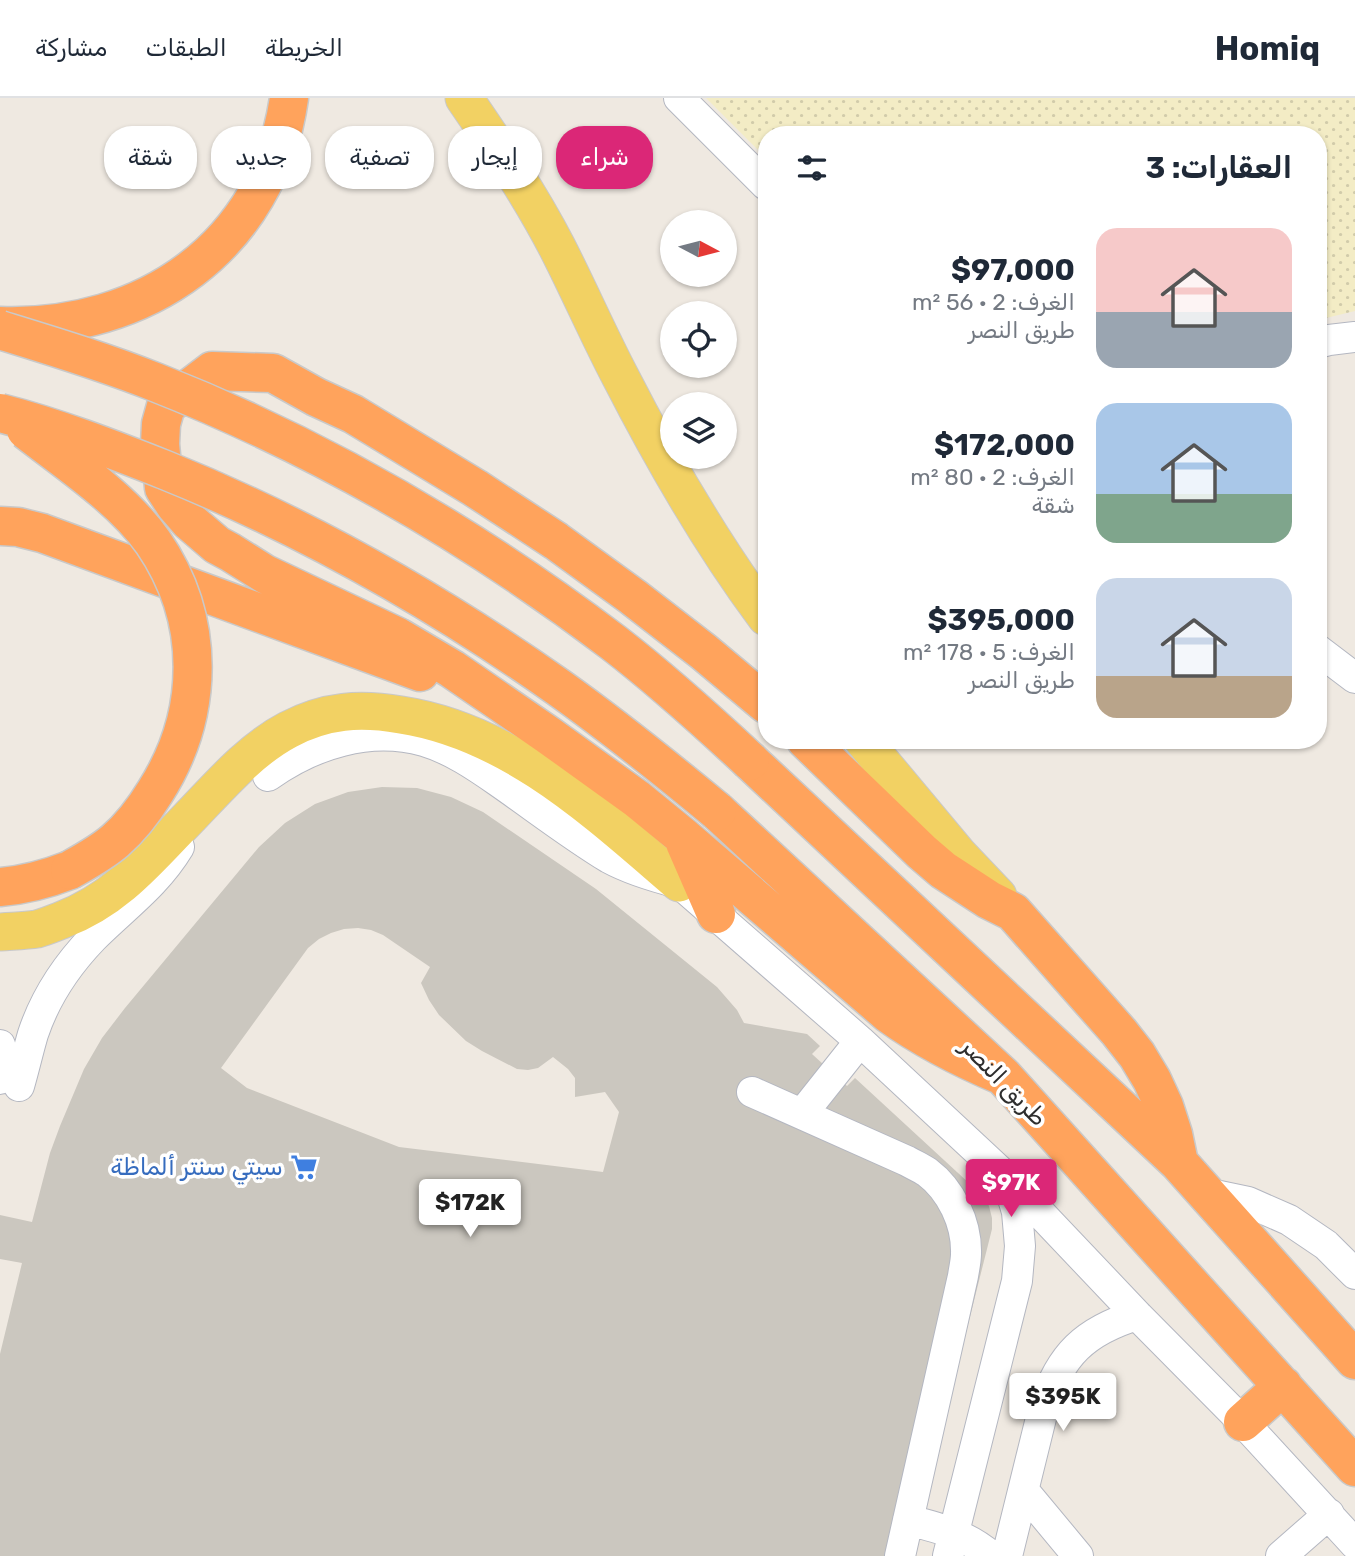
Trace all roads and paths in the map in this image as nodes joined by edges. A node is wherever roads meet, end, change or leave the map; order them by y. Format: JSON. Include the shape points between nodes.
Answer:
{"nodes":[{"id":1,"x":289,"y":98,"type":"edge"},
{"id":2,"x":464,"y":98,"type":"edge"},
{"id":3,"x":679,"y":98,"type":"edge"},
{"id":4,"x":758,"y":177,"type":"edge"},
{"id":5,"x":0,"y":328,"type":"edge"},
{"id":6,"x":1355,"y":337,"type":"edge"},
{"id":7,"x":1327,"y":341,"type":"edge"},
{"id":8,"x":4,"y":414,"type":"edge"},
{"id":9,"x":0,"y":526,"type":"edge"},
{"id":10,"x":758,"y":605,"type":"edge"},
{"id":11,"x":1327,"y":657,"type":"edge"},
{"id":12,"x":1355,"y":677,"type":"edge"},
{"id":13,"x":758,"y":697,"type":"edge"},
{"id":14,"x":504,"y":706,"type":"junction"},
{"id":15,"x":815,"y":749,"type":"edge"},
{"id":16,"x":871,"y":749,"type":"edge"},
{"id":17,"x":268,"y":776,"type":"dead end"},
{"id":18,"x":204,"y":803,"type":"junction"},
{"id":19,"x":681,"y":835,"type":"junction"},
{"id":20,"x":679,"y":883,"type":"junction"},
{"id":21,"x":0,"y":887,"type":"edge"},
{"id":22,"x":1013,"y":912,"type":"junction"},
{"id":23,"x":716,"y":914,"type":"junction"},
{"id":24,"x":0,"y":932,"type":"edge"},
{"id":25,"x":860,"y":1041,"type":"junction"},
{"id":26,"x":0,"y":1045,"type":"edge"},
{"id":27,"x":1003,"y":1076,"type":"junction"},
{"id":28,"x":10,"y":1083,"type":"edge"},
{"id":29,"x":752,"y":1092,"type":"dead end"},
{"id":30,"x":802,"y":1114,"type":"junction"},
{"id":31,"x":1179,"y":1163,"type":"junction"},
{"id":32,"x":1007,"y":1178,"type":"junction"},
{"id":33,"x":1205,"y":1193,"type":"junction"},
{"id":34,"x":1355,"y":1274,"type":"edge"},
{"id":35,"x":1137,"y":1315,"type":"junction"},
{"id":36,"x":1355,"y":1360,"type":"edge"},
{"id":37,"x":1283,"y":1386,"type":"junction"},
{"id":38,"x":1243,"y":1422,"type":"junction"},
{"id":39,"x":1355,"y":1467,"type":"edge"},
{"id":40,"x":1024,"y":1491,"type":"junction"},
{"id":41,"x":1329,"y":1514,"type":"junction"},
{"id":42,"x":908,"y":1520,"type":"junction"},
{"id":43,"x":951,"y":1544,"type":"edge"},
{"id":44,"x":1355,"y":1544,"type":"edge"},
{"id":45,"x":900,"y":1556,"type":"edge"},
{"id":46,"x":991,"y":1556,"type":"edge"},
{"id":47,"x":1007,"y":1556,"type":"edge"},
{"id":48,"x":1078,"y":1556,"type":"edge"},
{"id":49,"x":1281,"y":1556,"type":"edge"}],
"edges":[{"from":1,"to":5,"type":"highway","via":[[267,177],[230,233],[198,264],[151,295],[120,308],[54,325]]},
{"from":2,"to":10,"type":"main road","via":[[556,245],[663,458]]},
{"from":3,"to":4,"type":"street"},
{"from":5,"to":31,"type":"highway","bridge":true,"via":[[155,382],[317,454],[395,496],[545,592],[685,701]]},
{"from":6,"to":7,"type":"street"},
{"from":8,"to":21,"type":"highway","bridge":true,"via":[[115,500],[144,530],[178,589],[193,670],[186,725],[177,751],[135,821],[94,857],[71,870],[45,880]]},
{"from":8,"to":27,"type":"highway","name":"طريق النصر","bridge":true,"via":[[204,486],[389,579],[475,631],[559,687],[717,811]]},
{"from":9,"to":14,"type":"highway","via":[[42,533]]},
{"from":11,"to":12,"type":"street"},
{"from":13,"to":14,"type":"highway","via":[[556,541],[353,414],[273,373],[212,370],[166,405],[160,444],[164,488],[189,521],[255,568],[398,636]]},
{"from":14,"to":19,"type":"highway","via":[[592,765]]},
{"from":15,"to":22,"type":"highway","via":[[943,870]]},
{"from":16,"to":22,"type":"main road"},
{"from":17,"to":20,"type":"street","via":[[308,751],[331,743],[377,736],[425,741],[486,773],[610,858]]},
{"from":18,"to":20,"type":"main road","via":[[251,755],[303,722],[363,710],[419,718],[485,741],[527,764],[587,806]]},
{"from":18,"to":24,"type":"main road","via":[[113,893],[79,914],[38,929]]},
{"from":18,"to":28,"type":"street","via":[[153,882],[64,973]]},
{"from":19,"to":23,"type":"highway"},
{"from":19,"to":27,"type":"highway","via":[[889,1014],[944,1049]]},
{"from":20,"to":23,"type":"street"},
{"from":22,"to":31,"type":"highway","via":[[1137,1055],[1164,1106]]},
{"from":23,"to":25,"type":"street"},
{"from":25,"to":30,"type":"street"},
{"from":25,"to":32,"type":"street"},
{"from":26,"to":28,"type":"street"},
{"from":27,"to":37,"type":"highway","name":"طريق النصر"},
{"from":29,"to":30,"type":"street"},
{"from":30,"to":42,"type":"street","via":[[928,1173],[957,1208],[964,1230],[963,1276]]},
{"from":31,"to":33,"type":"highway"},
{"from":32,"to":35,"type":"street"},
{"from":32,"to":43,"type":"street","via":[[1017,1212],[1017,1281]]},
{"from":33,"to":34,"type":"street","via":[[1248,1202],[1289,1220],[1326,1245]]},
{"from":33,"to":36,"type":"highway"},
{"from":35,"to":38,"type":"street"},
{"from":35,"to":40,"type":"street","via":[[1094,1332],[1062,1364],[1044,1406]]},
{"from":37,"to":38,"type":"highway"},
{"from":37,"to":39,"type":"highway","name":"طريق النصر"},
{"from":38,"to":41,"type":"street"},
{"from":40,"to":47,"type":"street"},
{"from":40,"to":48,"type":"street"},
{"from":41,"to":44,"type":"street"},
{"from":41,"to":49,"type":"street"},
{"from":42,"to":43,"type":"street"},
{"from":42,"to":45,"type":"street"},
{"from":43,"to":46,"type":"street","via":[[977,1544]]}]}
